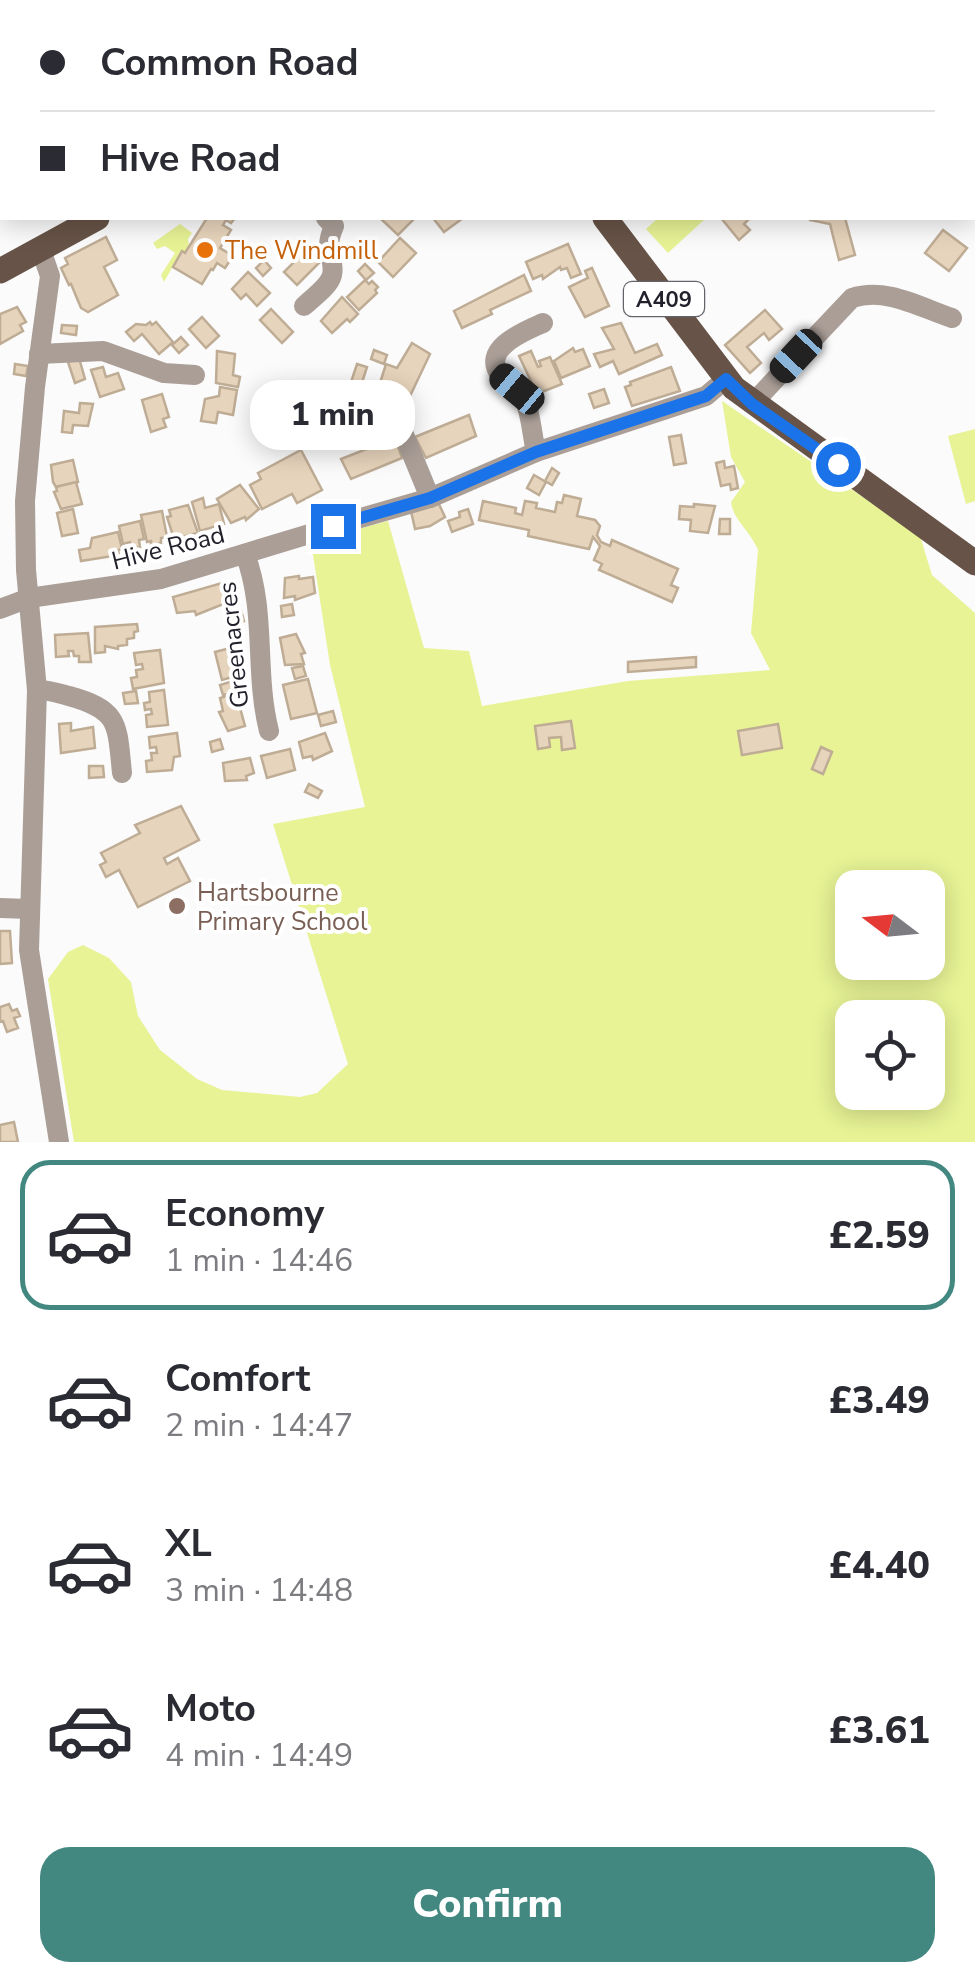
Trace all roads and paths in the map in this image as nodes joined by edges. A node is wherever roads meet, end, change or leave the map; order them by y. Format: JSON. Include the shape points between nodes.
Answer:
{"nodes":[{"id":1,"x":93,"y":220,"type":"edge"},
{"id":2,"x":328,"y":220,"type":"edge"},
{"id":3,"x":606,"y":220,"type":"edge"},
{"id":4,"x":41,"y":250,"type":"junction"},
{"id":5,"x":0,"y":271,"type":"edge"},
{"id":6,"x":304,"y":306,"type":"dead end"},
{"id":7,"x":952,"y":318,"type":"dead end"},
{"id":8,"x":543,"y":323,"type":"dead end"},
{"id":9,"x":39,"y":354,"type":"junction"},
{"id":10,"x":195,"y":375,"type":"dead end"},
{"id":11,"x":726,"y":379,"type":"junction"},
{"id":12,"x":752,"y":404,"type":"junction"},
{"id":13,"x":400,"y":425,"type":"dead end"},
{"id":14,"x":536,"y":452,"type":"junction"},
{"id":15,"x":430,"y":498,"type":"junction"},
{"id":16,"x":245,"y":554,"type":"junction"},
{"id":17,"x":975,"y":563,"type":"edge"},
{"id":18,"x":29,"y":598,"type":"junction"},
{"id":19,"x":0,"y":609,"type":"edge"},
{"id":20,"x":37,"y":690,"type":"junction"},
{"id":21,"x":269,"y":731,"type":"dead end"},
{"id":22,"x":122,"y":773,"type":"dead end"},
{"id":23,"x":0,"y":908,"type":"edge"},
{"id":24,"x":29,"y":909,"type":"junction"},
{"id":25,"x":59,"y":1142,"type":"edge"}],
"edges":[{"from":1,"to":4,"type":"main road"},
{"from":2,"to":6,"type":"street","via":[[334,226],[327,248],[332,272]]},
{"from":3,"to":11,"type":"main road","number":"A409"},
{"from":4,"to":5,"type":"main road"},
{"from":4,"to":9,"type":"street","via":[[50,270]]},
{"from":7,"to":12,"type":"street","via":[[890,296],[852,298]]},
{"from":8,"to":14,"type":"street","via":[[508,341],[496,362],[501,376],[523,394]]},
{"from":9,"to":10,"type":"street","via":[[103,352],[164,373]]},
{"from":9,"to":18,"type":"street","via":[[25,501]]},
{"from":11,"to":12,"type":"main road","number":"A409"},
{"from":11,"to":14,"type":"street","name":"Hive Road","via":[[706,396]]},
{"from":12,"to":17,"type":"main road","number":"A409"},
{"from":13,"to":15,"type":"street"},
{"from":14,"to":15,"type":"street","name":"Hive Road"},
{"from":15,"to":16,"type":"street","name":"Hive Road"},
{"from":16,"to":18,"type":"street","name":"Hive Road","via":[[161,578]]},
{"from":16,"to":21,"type":"street","name":"Greenacres","via":[[258,604],[260,691]]},
{"from":18,"to":19,"type":"street","name":"Hive Road"},
{"from":18,"to":20,"type":"street"},
{"from":20,"to":22,"type":"street","via":[[90,700],[106,711],[118,734]]},
{"from":20,"to":24,"type":"street"},
{"from":23,"to":24,"type":"street"},
{"from":24,"to":25,"type":"street","via":[[31,964]]}]}
